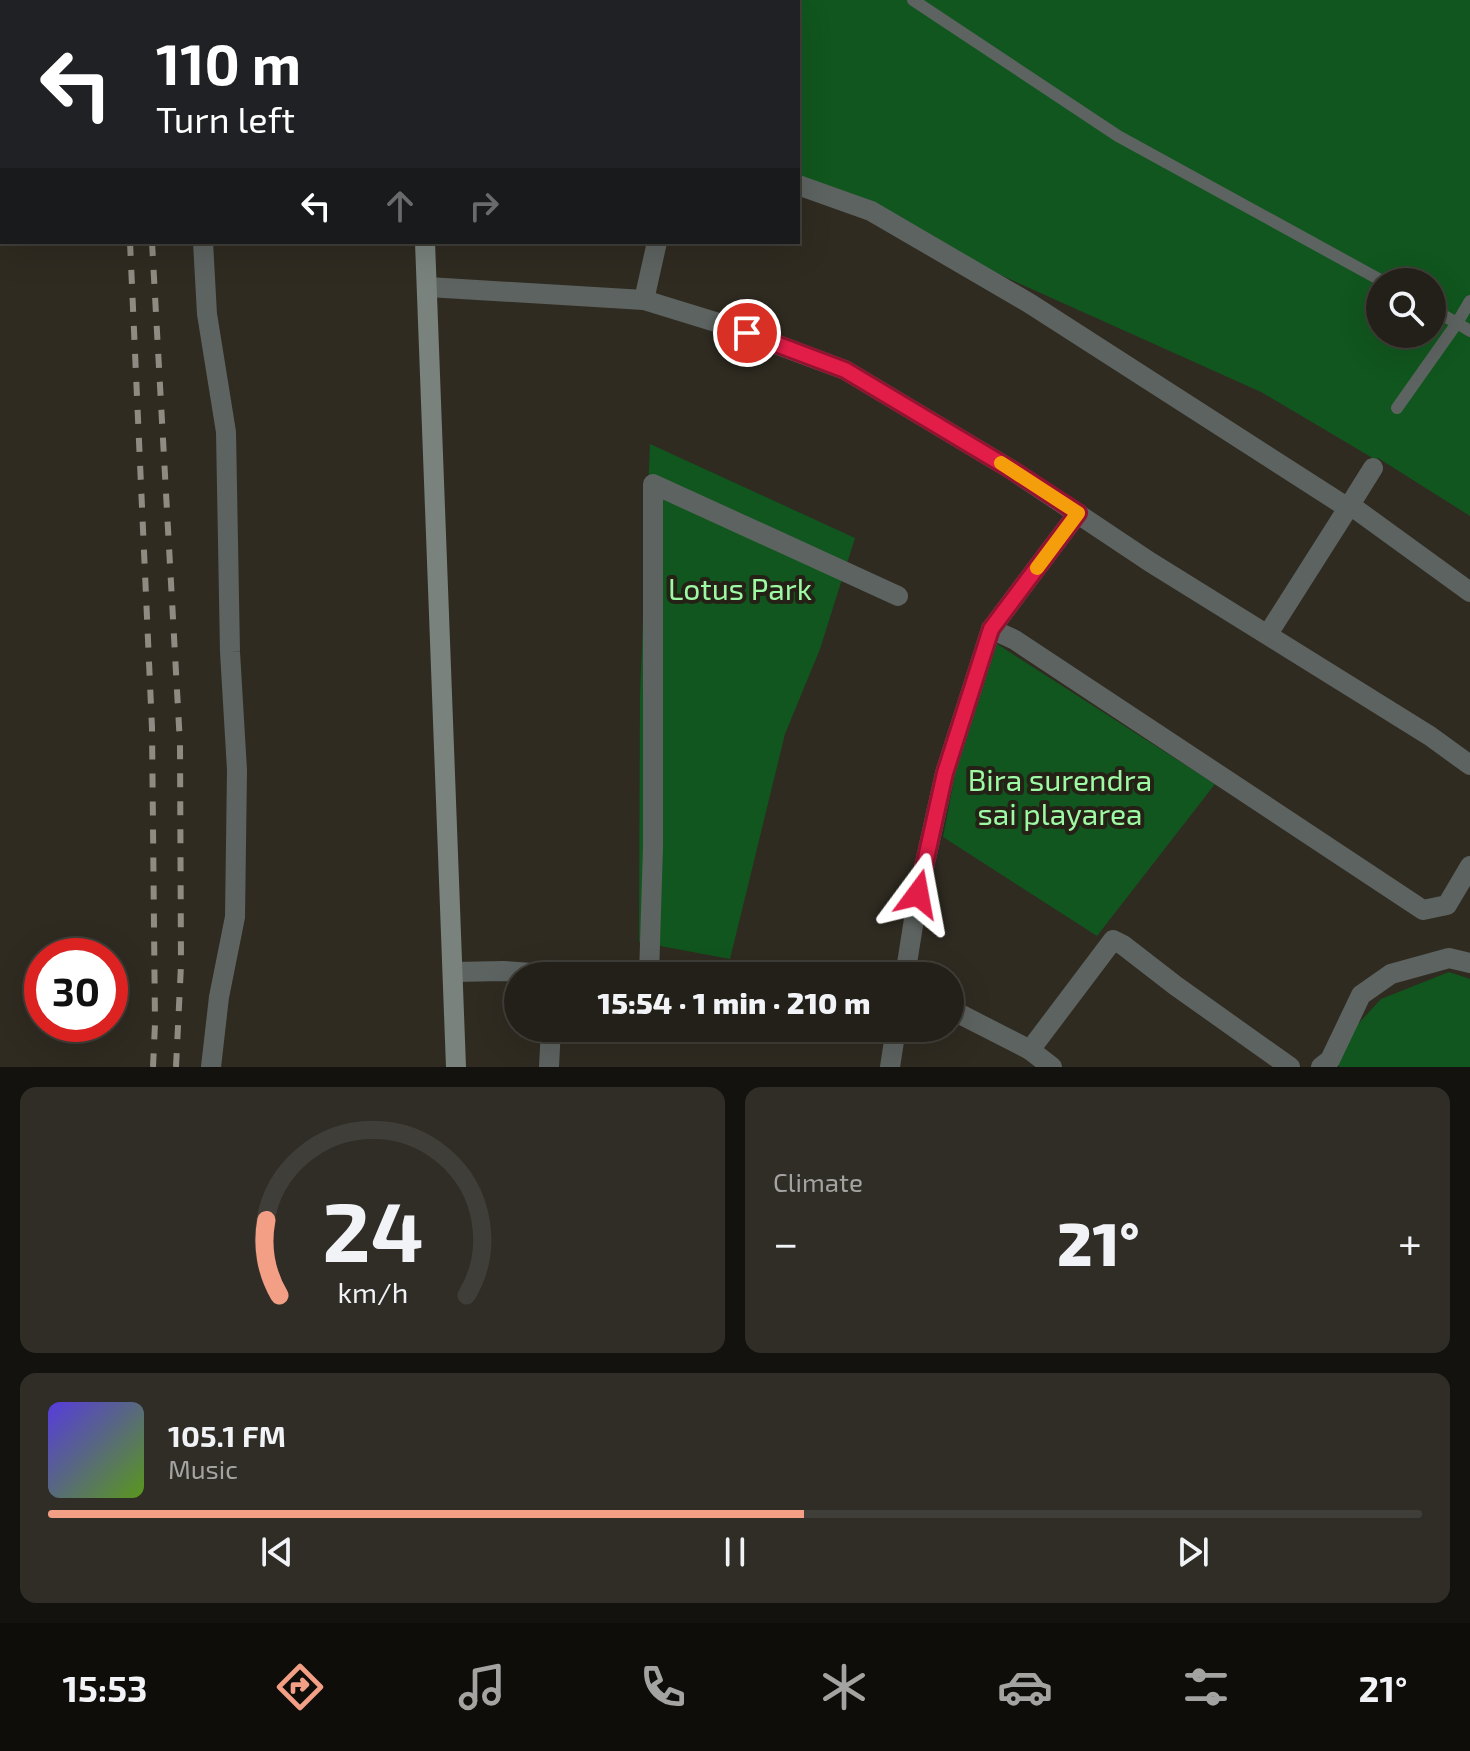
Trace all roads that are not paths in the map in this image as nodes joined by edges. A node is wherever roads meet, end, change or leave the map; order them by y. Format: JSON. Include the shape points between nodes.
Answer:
{"nodes":[{"id":1,"x":913,"y":0,"type":"edge"},
{"id":2,"x":800,"y":186,"type":"edge"},
{"id":3,"x":203,"y":244,"type":"edge"},
{"id":4,"x":425,"y":244,"type":"edge"},
{"id":5,"x":657,"y":244,"type":"edge"},
{"id":6,"x":1366,"y":272,"type":"edge"},
{"id":7,"x":428,"y":287,"type":"junction"},
{"id":8,"x":644,"y":300,"type":"junction"},
{"id":9,"x":1470,"y":301,"type":"edge"},
{"id":10,"x":1446,"y":317,"type":"edge"},
{"id":11,"x":1457,"y":323,"type":"junction"},
{"id":12,"x":1470,"y":331,"type":"edge"},
{"id":13,"x":1397,"y":408,"type":"dead end"},
{"id":14,"x":1373,"y":468,"type":"dead end"},
{"id":15,"x":1349,"y":506,"type":"junction"},
{"id":16,"x":1078,"y":513,"type":"junction"},
{"id":17,"x":1470,"y":592,"type":"edge"},
{"id":18,"x":898,"y":596,"type":"dead end"},
{"id":19,"x":991,"y":629,"type":"junction"},
{"id":20,"x":1268,"y":634,"type":"junction"},
{"id":21,"x":1470,"y":765,"type":"edge"},
{"id":22,"x":1470,"y":866,"type":"edge"},
{"id":23,"x":649,"y":962,"type":"edge"},
{"id":24,"x":907,"y":962,"type":"edge"},
{"id":25,"x":1470,"y":963,"type":"edge"},
{"id":26,"x":504,"y":971,"type":"edge"},
{"id":27,"x":453,"y":972,"type":"junction"},
{"id":28,"x":964,"y":1016,"type":"edge"},
{"id":29,"x":550,"y":1042,"type":"edge"},
{"id":30,"x":894,"y":1042,"type":"edge"},
{"id":31,"x":1030,"y":1050,"type":"junction"},
{"id":32,"x":211,"y":1067,"type":"edge"},
{"id":33,"x":456,"y":1067,"type":"edge"},
{"id":34,"x":549,"y":1067,"type":"edge"},
{"id":35,"x":890,"y":1067,"type":"edge"},
{"id":36,"x":1052,"y":1067,"type":"edge"},
{"id":37,"x":1290,"y":1067,"type":"edge"},
{"id":38,"x":1321,"y":1067,"type":"edge"}],
"edges":[{"from":1,"to":6,"type":"lane","via":[[1118,136]]},
{"from":2,"to":15,"type":"street","via":[[871,211],[1016,295]]},
{"from":3,"to":32,"type":"street","via":[[207,314],[226,432],[237,770],[235,917]]},
{"from":4,"to":7,"type":"street"},
{"from":5,"to":8,"type":"street"},
{"from":7,"to":8,"type":"street"},
{"from":7,"to":27,"type":"street"},
{"from":8,"to":16,"type":"street","via":[[845,370]]},
{"from":9,"to":11,"type":"lane"},
{"from":10,"to":11,"type":"lane"},
{"from":11,"to":12,"type":"lane"},
{"from":11,"to":13,"type":"lane"},
{"from":14,"to":15,"type":"street"},
{"from":15,"to":17,"type":"street"},
{"from":15,"to":20,"type":"street"},
{"from":16,"to":19,"type":"street"},
{"from":16,"to":20,"type":"street"},
{"from":18,"to":23,"type":"street","via":[[653,484]]},
{"from":19,"to":22,"type":"street","via":[[1423,910],[1447,905]]},
{"from":19,"to":24,"type":"street","via":[[945,773]]},
{"from":20,"to":21,"type":"street"},
{"from":25,"to":38,"type":"street","via":[[1449,958],[1391,974],[1361,995],[1330,1060]]},
{"from":26,"to":27,"type":"street"},
{"from":27,"to":33,"type":"street"},
{"from":28,"to":31,"type":"street"},
{"from":29,"to":34,"type":"street"},
{"from":30,"to":35,"type":"street"},
{"from":31,"to":36,"type":"street"},
{"from":31,"to":37,"type":"street","via":[[1113,940]]}]}
